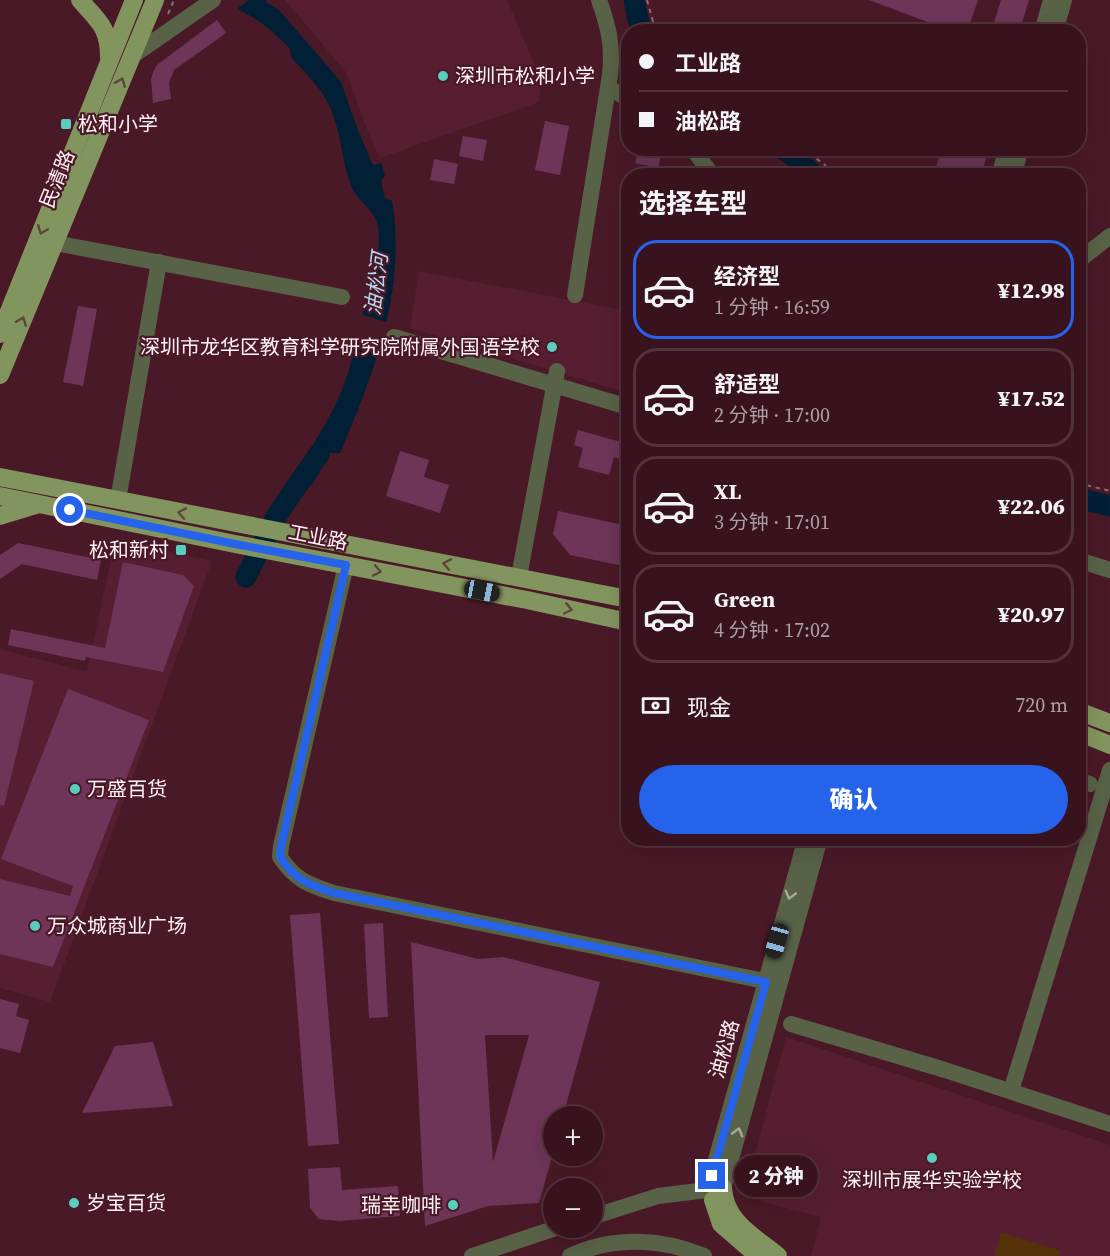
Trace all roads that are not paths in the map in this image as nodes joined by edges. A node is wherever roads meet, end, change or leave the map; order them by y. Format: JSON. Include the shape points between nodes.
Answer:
{"nodes":[{"id":1,"x":80,"y":0,"type":"edge"},
{"id":2,"x":134,"y":0,"type":"edge"},
{"id":3,"x":155,"y":0,"type":"edge"},
{"id":4,"x":213,"y":0,"type":"edge"},
{"id":5,"x":599,"y":0,"type":"edge"},
{"id":6,"x":1051,"y":0,"type":"edge"},
{"id":7,"x":1064,"y":0,"type":"edge"},
{"id":8,"x":1044,"y":24,"type":"edge"},
{"id":9,"x":1057,"y":24,"type":"edge"},
{"id":10,"x":131,"y":57,"type":"junction"},
{"id":11,"x":108,"y":64,"type":"junction"},
{"id":12,"x":608,"y":87,"type":"junction"},
{"id":13,"x":621,"y":95,"type":"edge"},
{"id":14,"x":698,"y":156,"type":"edge"},
{"id":15,"x":708,"y":168,"type":"edge"},
{"id":16,"x":1110,"y":236,"type":"edge"},
{"id":17,"x":55,"y":243,"type":"junction"},
{"id":18,"x":1086,"y":255,"type":"edge"},
{"id":19,"x":159,"y":262,"type":"junction"},
{"id":20,"x":575,"y":295,"type":"dead end"},
{"id":21,"x":342,"y":297,"type":"dead end"},
{"id":22,"x":0,"y":334,"type":"edge"},
{"id":23,"x":394,"y":338,"type":"dead end"},
{"id":24,"x":0,"y":375,"type":"edge"},
{"id":25,"x":555,"y":378,"type":"junction"},
{"id":26,"x":621,"y":404,"type":"edge"},
{"id":27,"x":0,"y":477,"type":"edge"},
{"id":28,"x":0,"y":496,"type":"edge"},
{"id":29,"x":118,"y":500,"type":"junction"},
{"id":30,"x":48,"y":505,"type":"junction"},
{"id":31,"x":0,"y":516,"type":"edge"},
{"id":32,"x":1086,"y":562,"type":"edge"},
{"id":33,"x":346,"y":565,"type":"junction"},
{"id":34,"x":1110,"y":570,"type":"edge"},
{"id":35,"x":519,"y":577,"type":"junction"},
{"id":36,"x":621,"y":598,"type":"edge"},
{"id":37,"x":621,"y":621,"type":"edge"},
{"id":38,"x":1086,"y":714,"type":"edge"},
{"id":39,"x":1110,"y":723,"type":"edge"},
{"id":40,"x":1086,"y":735,"type":"edge"},
{"id":41,"x":1110,"y":745,"type":"edge"},
{"id":42,"x":1110,"y":770,"type":"edge"},
{"id":43,"x":804,"y":846,"type":"edge"},
{"id":44,"x":817,"y":846,"type":"edge"},
{"id":45,"x":772,"y":983,"type":"junction"},
{"id":46,"x":791,"y":1024,"type":"dead end"},
{"id":47,"x":1011,"y":1091,"type":"junction"},
{"id":48,"x":1110,"y":1124,"type":"edge"},
{"id":49,"x":718,"y":1189,"type":"junction"},
{"id":50,"x":603,"y":1214,"type":"edge"},
{"id":51,"x":543,"y":1232,"type":"edge"},
{"id":52,"x":472,"y":1256,"type":"edge"},
{"id":53,"x":570,"y":1256,"type":"edge"},
{"id":54,"x":704,"y":1256,"type":"edge"},
{"id":55,"x":758,"y":1256,"type":"edge"},
{"id":56,"x":778,"y":1256,"type":"edge"}],
"edges":[{"from":1,"to":11,"type":"main road","via":[[97,16],[107,33]]},
{"from":2,"to":11,"type":"main road","name":"民清路"},
{"from":3,"to":10,"type":"main road","name":"民清路"},
{"from":4,"to":10,"type":"street"},
{"from":5,"to":12,"type":"street","via":[[611,46]]},
{"from":6,"to":8,"type":"street"},
{"from":7,"to":9,"type":"street"},
{"from":17,"to":10,"type":"main road","name":"民清路","one_way":true},
{"from":11,"to":22,"type":"main road","name":"民清路","one_way":true},
{"from":12,"to":13,"type":"street"},
{"from":12,"to":20,"type":"street"},
{"from":14,"to":15,"type":"street"},
{"from":16,"to":18,"type":"street"},
{"from":17,"to":19,"type":"street"},
{"from":24,"to":17,"type":"main road","name":"民清路","one_way":true},
{"from":19,"to":21,"type":"street"},
{"from":19,"to":29,"type":"street"},
{"from":23,"to":25,"type":"street"},
{"from":25,"to":26,"type":"street"},
{"from":25,"to":35,"type":"street"},
{"from":27,"to":29,"type":"main road","name":"工业路"},
{"from":28,"to":30,"type":"main road","name":"工业路"},
{"from":35,"to":29,"type":"main road","name":"工业路","one_way":true},
{"from":30,"to":31,"type":"main road","via":[[25,507]]},
{"from":30,"to":33,"type":"main road","name":"工业路"},
{"from":32,"to":34,"type":"street"},
{"from":33,"to":37,"type":"main road","name":"工业路","one_way":true},
{"from":33,"to":45,"type":"street","via":[[281,846],[280,857],[297,878],[334,893]]},
{"from":35,"to":36,"type":"main road","name":"工业路"},
{"from":38,"to":39,"type":"main road"},
{"from":40,"to":41,"type":"main road"},
{"from":42,"to":47,"type":"street"},
{"from":43,"to":45,"type":"street","name":"油松路","one_way":true},
{"from":44,"to":45,"type":"street","name":"油松路"},
{"from":45,"to":49,"type":"street","name":"油松路","via":[[714,1167]]},
{"from":46,"to":47,"type":"street"},
{"from":47,"to":48,"type":"street"},
{"from":49,"to":50,"type":"street","via":[[658,1196]]},
{"from":49,"to":55,"type":"main road","name":"油松路","via":[[714,1206],[721,1224]]},
{"from":49,"to":56,"type":"main road","name":"油松路","via":[[732,1217]]},
{"from":51,"to":52,"type":"street"},
{"from":53,"to":54,"type":"street","via":[[609,1244],[634,1242],[676,1246]]}]}
